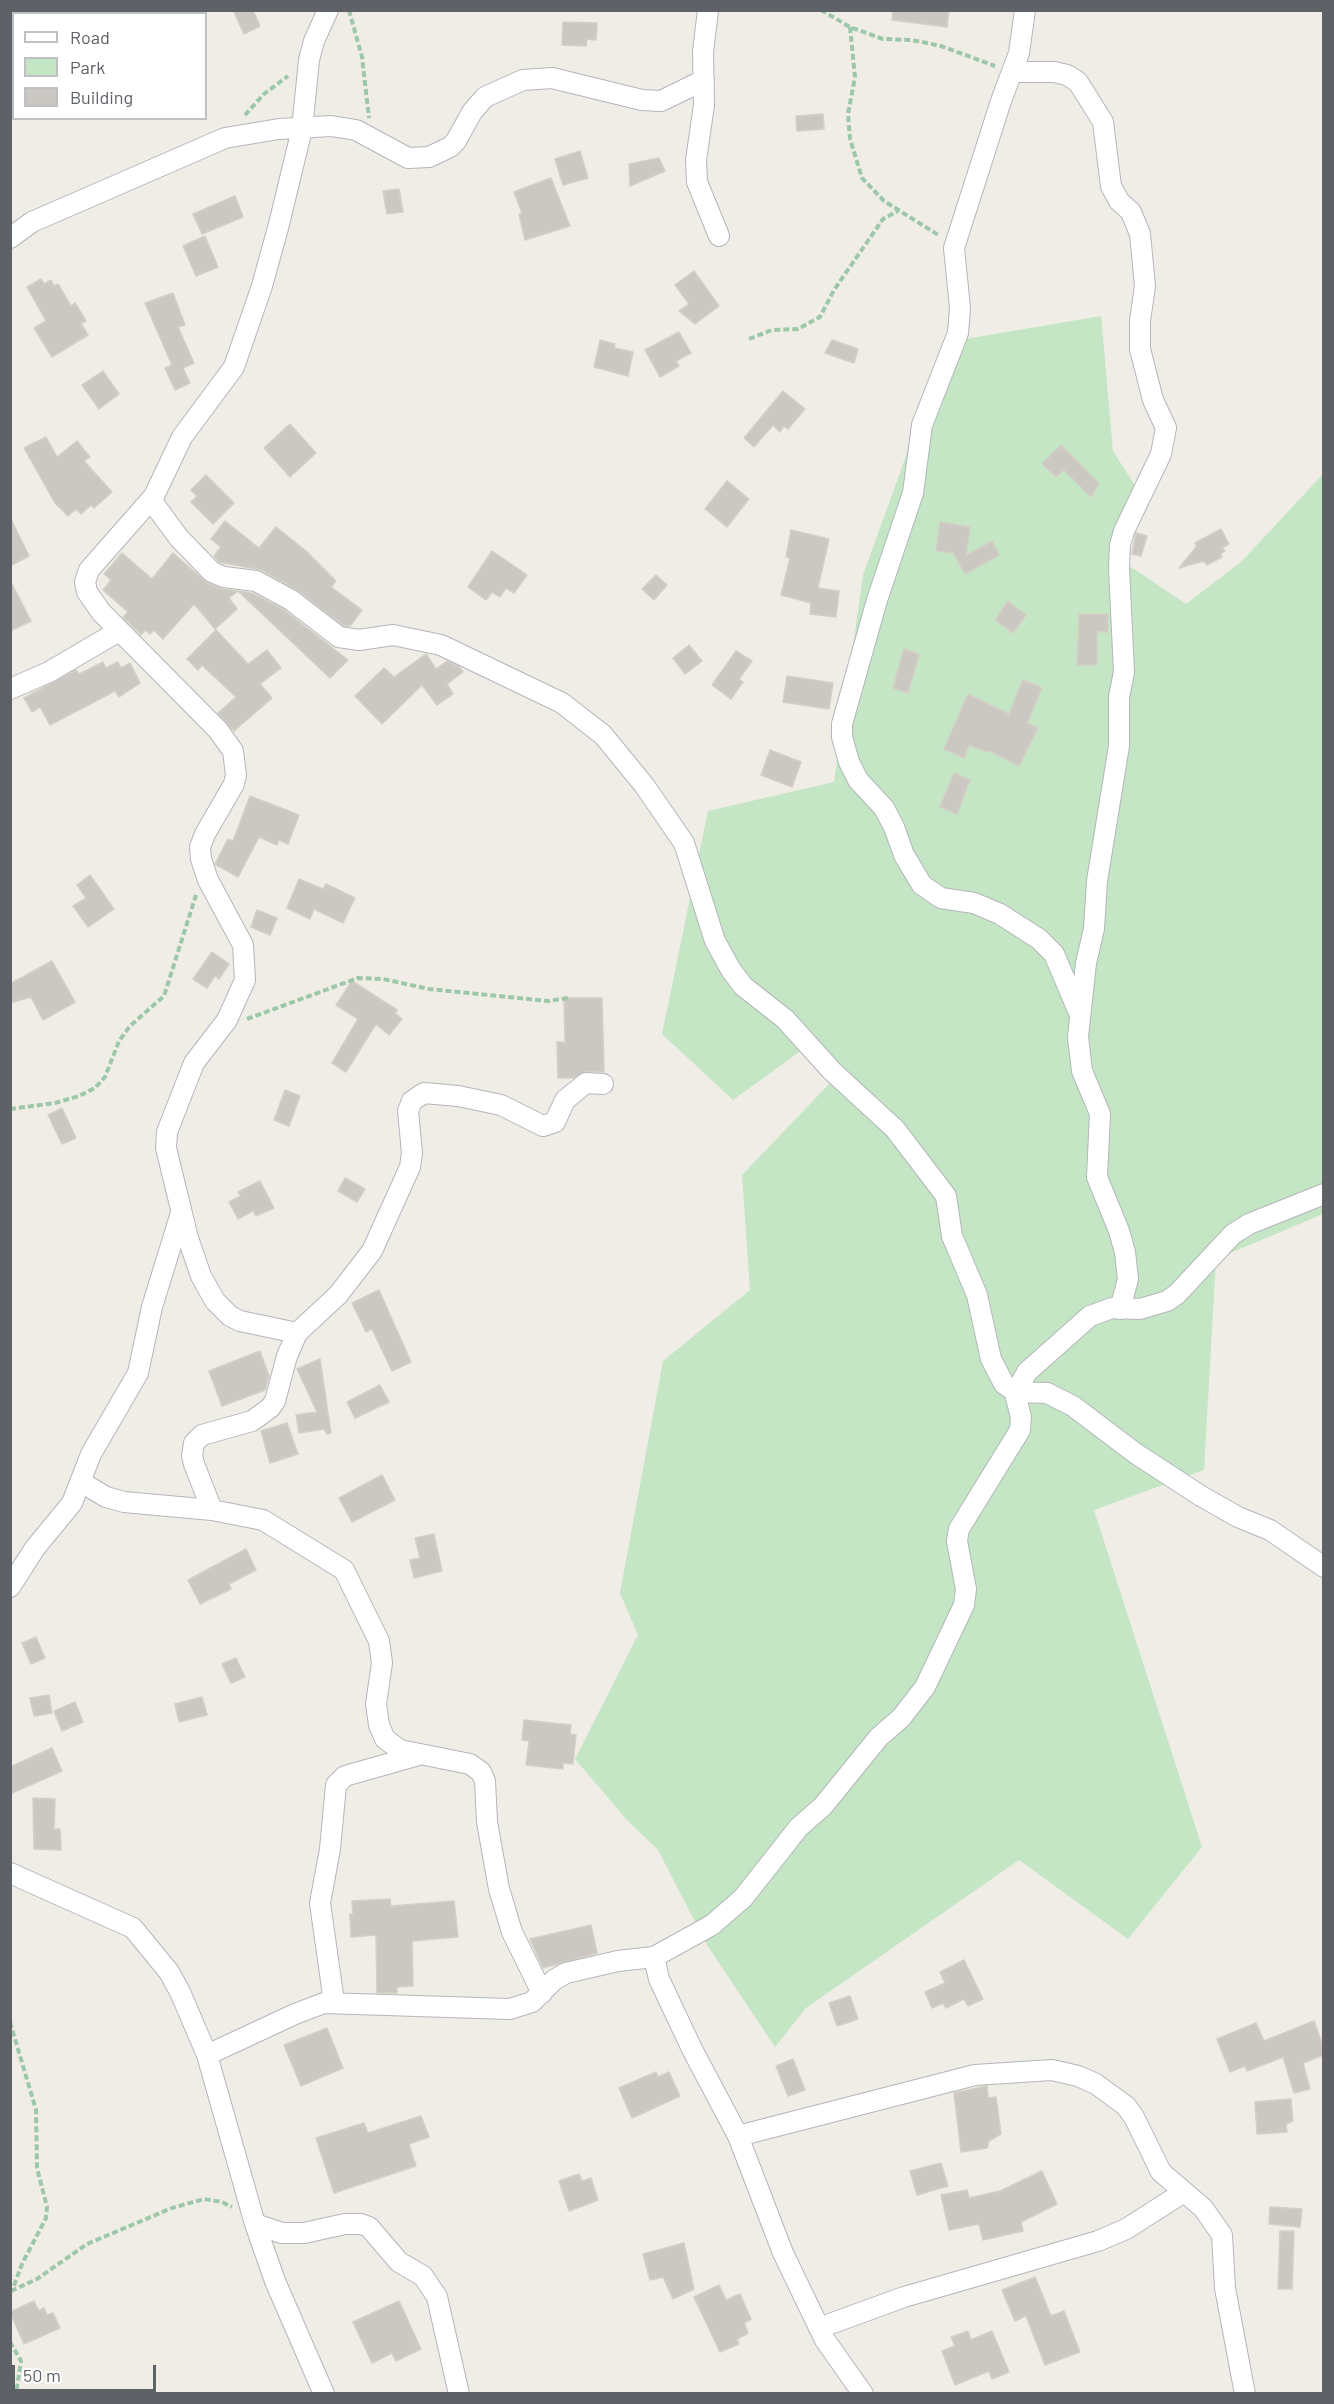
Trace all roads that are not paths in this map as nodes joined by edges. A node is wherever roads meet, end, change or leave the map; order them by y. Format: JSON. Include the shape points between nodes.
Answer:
{"nodes":[{"id":1,"x":328,"y":10,"type":"edge"},
{"id":2,"x":708,"y":10,"type":"edge"},
{"id":3,"x":1025,"y":10,"type":"edge"},
{"id":4,"x":1012,"y":72,"type":"junction"},
{"id":5,"x":704,"y":80,"type":"junction"},
{"id":6,"x":302,"y":129,"type":"junction"},
{"id":7,"x":719,"y":236,"type":"dead end"},
{"id":8,"x":10,"y":238,"type":"edge"},
{"id":9,"x":150,"y":500,"type":"junction"},
{"id":10,"x":119,"y":631,"type":"junction"},
{"id":11,"x":10,"y":689,"type":"edge"},
{"id":12,"x":1080,"y":1016,"type":"junction"},
{"id":13,"x":603,"y":1084,"type":"dead end"},
{"id":14,"x":1323,"y":1194,"type":"edge"},
{"id":15,"x":181,"y":1213,"type":"junction"},
{"id":16,"x":1120,"y":1309,"type":"junction"},
{"id":17,"x":297,"y":1333,"type":"junction"},
{"id":18,"x":1016,"y":1392,"type":"junction"},
{"id":19,"x":81,"y":1482,"type":"junction"},
{"id":20,"x":212,"y":1510,"type":"junction"},
{"id":21,"x":1323,"y":1567,"type":"edge"},
{"id":22,"x":10,"y":1587,"type":"edge"},
{"id":23,"x":420,"y":1754,"type":"junction"},
{"id":24,"x":12,"y":1875,"type":"edge"},
{"id":25,"x":654,"y":1957,"type":"junction"},
{"id":26,"x":542,"y":1993,"type":"junction"},
{"id":27,"x":334,"y":2002,"type":"junction"},
{"id":28,"x":207,"y":2055,"type":"junction"},
{"id":29,"x":738,"y":2136,"type":"junction"},
{"id":30,"x":1184,"y":2192,"type":"junction"},
{"id":31,"x":255,"y":2224,"type":"junction"},
{"id":32,"x":819,"y":2328,"type":"junction"},
{"id":33,"x":324,"y":2394,"type":"edge"},
{"id":34,"x":459,"y":2394,"type":"edge"},
{"id":35,"x":863,"y":2394,"type":"edge"},
{"id":36,"x":1245,"y":2394,"type":"edge"}],
"edges":[{"from":1,"to":6,"type":"street","via":[[309,60]]},
{"from":2,"to":5,"type":"street"},
{"from":3,"to":4,"type":"street"},
{"from":4,"to":12,"type":"street","via":[[1067,75],[1078,82],[1103,122],[1111,186],[1131,212],[1140,234],[1145,286],[1141,355],[1153,400],[1166,428],[1161,454],[1120,545],[1124,672],[1119,697],[1119,746],[1107,808]]},
{"from":4,"to":12,"type":"street","via":[[959,227],[954,248],[960,308],[958,333],[924,418],[913,493],[868,634],[842,724],[842,737],[858,780],[884,808],[922,885],[941,898],[974,903],[1000,914],[1039,939],[1054,954]]},
{"from":5,"to":6,"type":"street","via":[[661,101],[552,78],[523,80],[485,97],[456,141],[429,157],[408,158],[356,130],[331,126]]},
{"from":5,"to":7,"type":"street","via":[[696,160],[698,182]]},
{"from":6,"to":8,"type":"street","via":[[225,138],[32,222]]},
{"from":6,"to":9,"type":"street","via":[[262,286],[234,367],[182,437]]},
{"from":9,"to":10,"type":"street","via":[[89,570],[85,582],[93,602]]},
{"from":9,"to":18,"type":"street","via":[[212,572],[256,581],[291,600],[342,638],[393,635],[441,645],[562,703],[603,735],[684,843],[715,941],[731,970],[743,986],[785,1019],[832,1071],[895,1129],[945,1196],[952,1236],[977,1295],[991,1359],[1004,1384]]},
{"from":10,"to":11,"type":"street","via":[[49,672]]},
{"from":10,"to":15,"type":"street","via":[[211,722],[233,751],[237,775],[201,847],[204,869],[243,945],[245,980],[227,1020],[198,1055],[167,1132],[168,1160]]},
{"from":12,"to":16,"type":"street","via":[[1080,1062],[1100,1114],[1097,1177],[1125,1252],[1128,1279]]},
{"from":13,"to":17,"type":"street","via":[[586,1083],[565,1100],[555,1122],[543,1126],[501,1105],[458,1096],[417,1095],[408,1111],[410,1167],[372,1251],[338,1295]]},
{"from":14,"to":16,"type":"street","via":[[1233,1234],[1167,1301],[1140,1309]]},
{"from":15,"to":17,"type":"street","via":[[201,1276],[223,1310],[252,1325]]},
{"from":15,"to":19,"type":"street","via":[[138,1373],[91,1454]]},
{"from":16,"to":18,"type":"street","via":[[1090,1316],[1027,1372]]},
{"from":17,"to":20,"type":"street","via":[[270,1408],[252,1421],[209,1432],[194,1443],[194,1464]]},
{"from":18,"to":21,"type":"street","via":[[1047,1393],[1073,1406],[1135,1454],[1238,1517],[1270,1530]]},
{"from":18,"to":25,"type":"street","via":[[1020,1430],[958,1529],[966,1589],[964,1605],[924,1687],[743,1898],[712,1925]]},
{"from":19,"to":20,"type":"street","via":[[106,1497],[124,1502]]},
{"from":19,"to":22,"type":"street","via":[[65,1514]]},
{"from":20,"to":23,"type":"street","via":[[263,1520],[344,1570],[379,1641],[382,1663],[376,1704],[381,1731],[393,1745]]},
{"from":23,"to":26,"type":"street","via":[[470,1764],[481,1772],[500,1889],[512,1932]]},
{"from":23,"to":27,"type":"street","via":[[345,1776],[336,1785],[320,1903]]},
{"from":24,"to":28,"type":"street","via":[[139,1933],[180,1992]]},
{"from":25,"to":26,"type":"street","via":[[566,1974]]},
{"from":25,"to":29,"type":"street","via":[[659,1979],[687,2040]]},
{"from":26,"to":27,"type":"street","via":[[528,2004],[510,2009]]},
{"from":27,"to":28,"type":"street","via":[[295,2014]]},
{"from":28,"to":31,"type":"street"},
{"from":29,"to":30,"type":"street","via":[[975,2075],[1052,2070],[1096,2084],[1126,2106],[1161,2172]]},
{"from":29,"to":32,"type":"street","via":[[783,2253]]},
{"from":30,"to":32,"type":"street","via":[[1126,2229],[1098,2241],[904,2296]]},
{"from":30,"to":36,"type":"street","via":[[1203,2208],[1222,2235],[1225,2288]]},
{"from":31,"to":33,"type":"street"},
{"from":31,"to":34,"type":"street","via":[[282,2233],[304,2233],[345,2224],[369,2227],[399,2262],[423,2276],[437,2297]]},
{"from":32,"to":35,"type":"street","via":[[839,2364]]}]}
